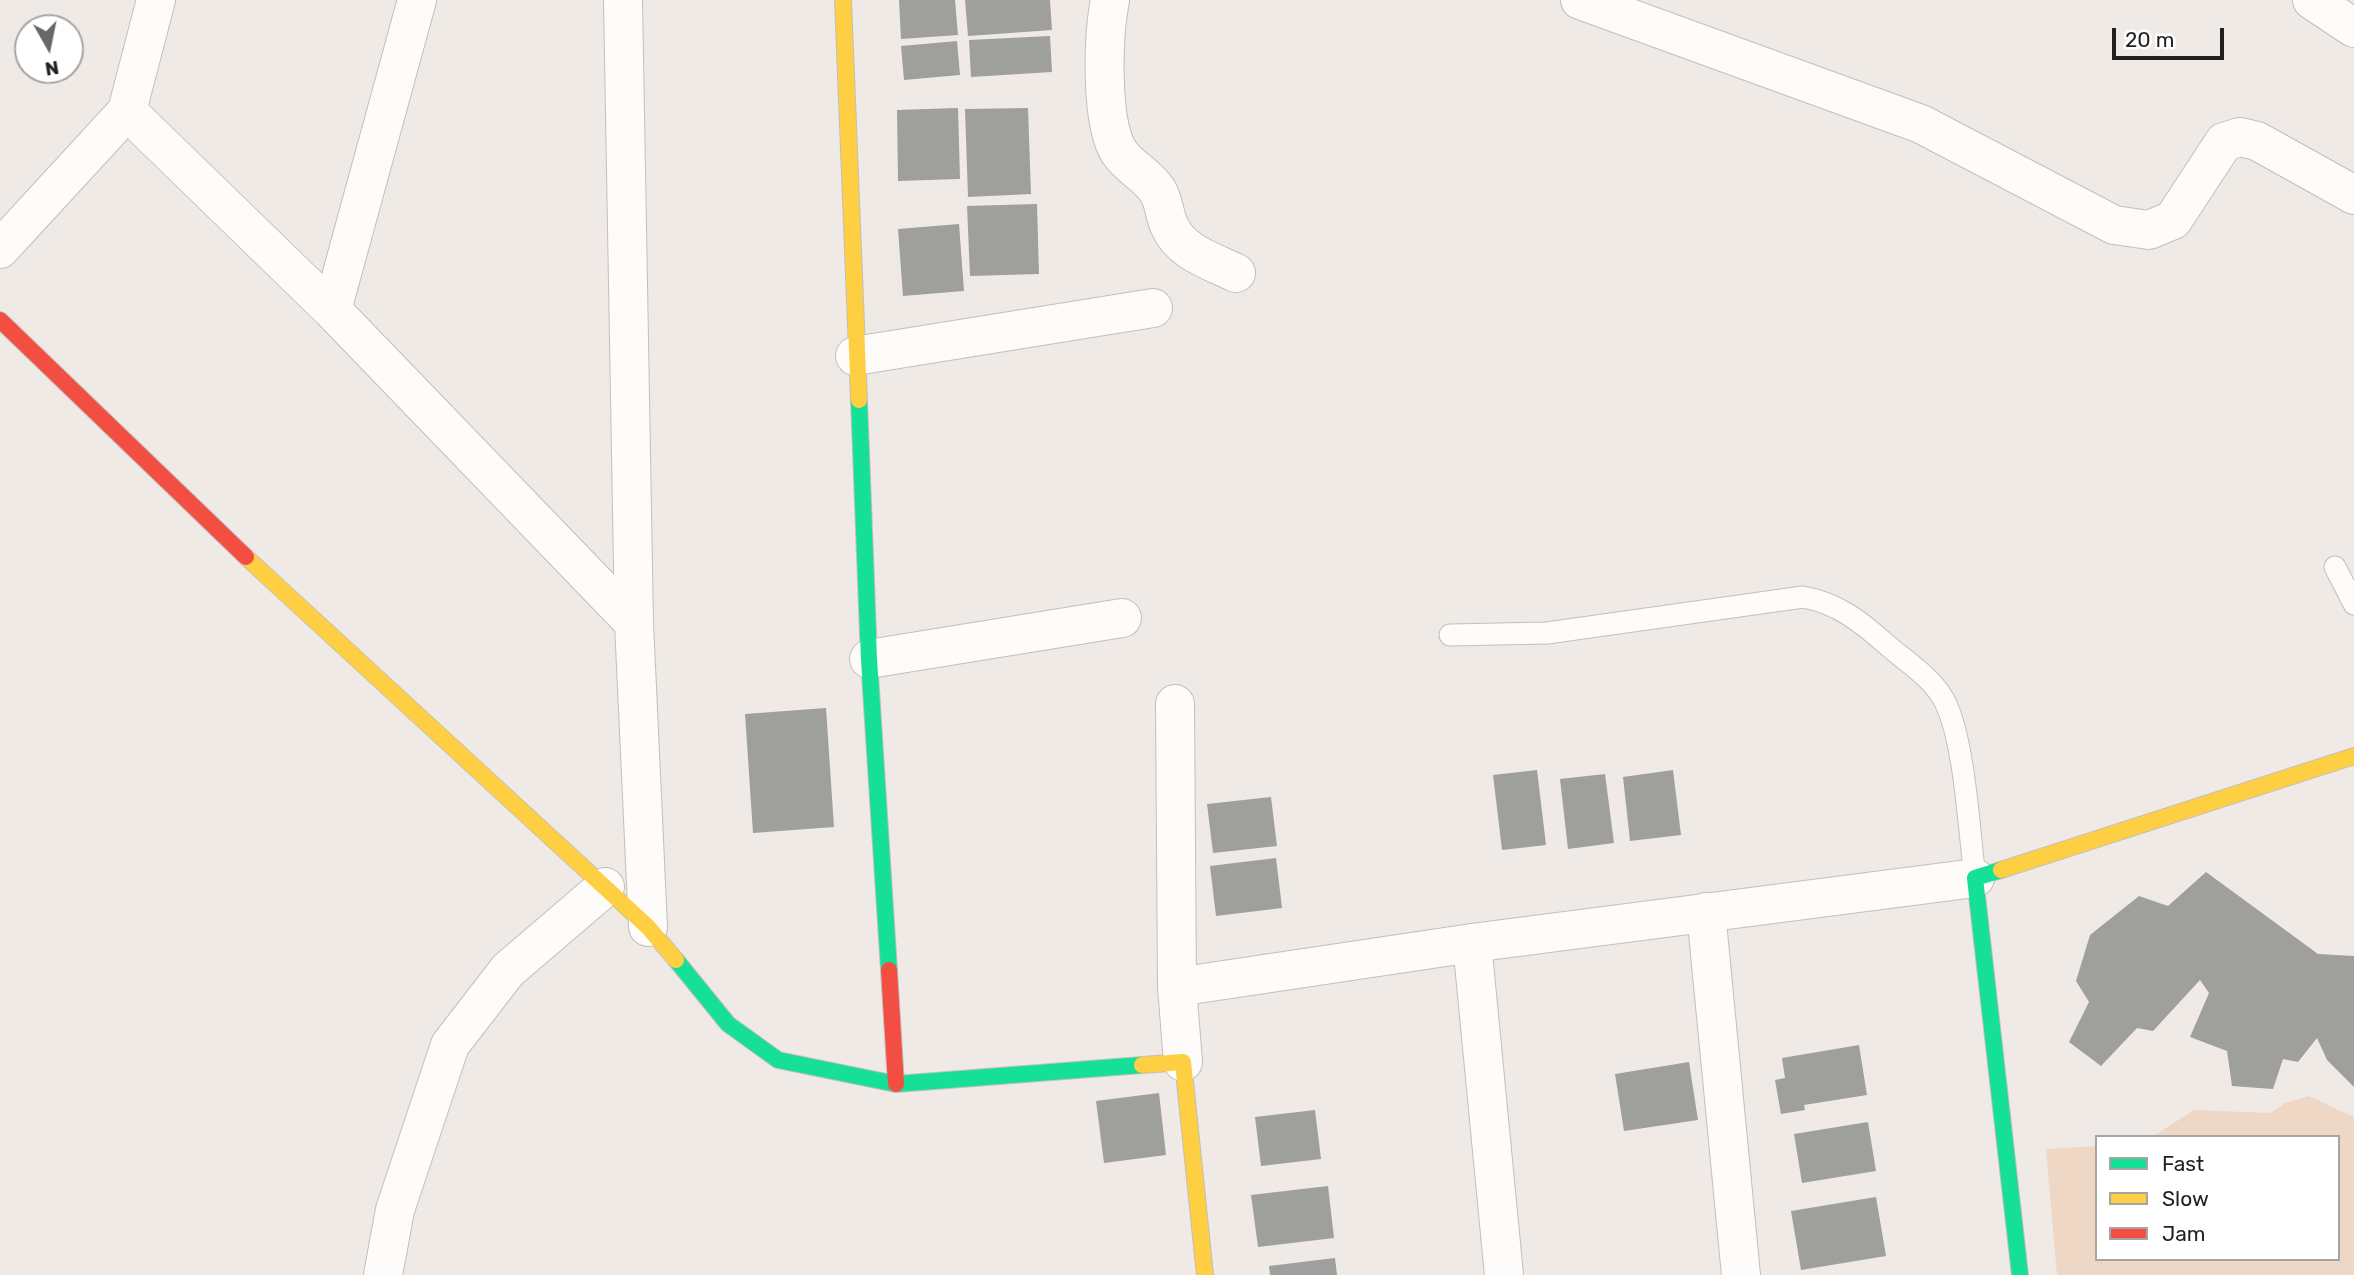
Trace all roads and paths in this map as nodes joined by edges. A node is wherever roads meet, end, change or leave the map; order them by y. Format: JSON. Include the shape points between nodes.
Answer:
{"nodes":[{"id":1,"x":156,"y":0,"type":"edge"},
{"id":2,"x":417,"y":0,"type":"edge"},
{"id":3,"x":623,"y":0,"type":"edge"},
{"id":4,"x":843,"y":0,"type":"edge"},
{"id":5,"x":1110,"y":0,"type":"edge"},
{"id":6,"x":1580,"y":0,"type":"edge"},
{"id":7,"x":2312,"y":0,"type":"edge"},
{"id":8,"x":2354,"y":28,"type":"edge"},
{"id":9,"x":127,"y":111,"type":"junction"},
{"id":10,"x":2354,"y":195,"type":"edge"},
{"id":11,"x":0,"y":249,"type":"edge"},
{"id":12,"x":1236,"y":274,"type":"dead end"},
{"id":13,"x":1153,"y":308,"type":"dead end"},
{"id":14,"x":332,"y":310,"type":"junction"},
{"id":15,"x":0,"y":320,"type":"edge"},
{"id":16,"x":855,"y":355,"type":"junction"},
{"id":17,"x":2335,"y":567,"type":"dead end"},
{"id":18,"x":2354,"y":604,"type":"edge"},
{"id":19,"x":1122,"y":618,"type":"dead end"},
{"id":20,"x":634,"y":623,"type":"junction"},
{"id":21,"x":1450,"y":635,"type":"dead end"},
{"id":22,"x":869,"y":659,"type":"junction"},
{"id":23,"x":1175,"y":704,"type":"dead end"},
{"id":24,"x":2354,"y":756,"type":"edge"},
{"id":25,"x":1975,"y":878,"type":"junction"},
{"id":26,"x":605,"y":887,"type":"junction"},
{"id":27,"x":1706,"y":912,"type":"junction"},
{"id":28,"x":648,"y":926,"type":"junction"},
{"id":29,"x":1472,"y":943,"type":"junction"},
{"id":30,"x":1177,"y":987,"type":"junction"},
{"id":31,"x":1183,"y":1062,"type":"junction"},
{"id":32,"x":896,"y":1084,"type":"junction"},
{"id":33,"x":383,"y":1275,"type":"edge"},
{"id":34,"x":1205,"y":1275,"type":"edge"},
{"id":35,"x":1504,"y":1275,"type":"edge"},
{"id":36,"x":1741,"y":1275,"type":"edge"},
{"id":37,"x":2020,"y":1275,"type":"edge"}],
"edges":[{"from":1,"to":9,"type":"street"},
{"from":2,"to":14,"type":"street"},
{"from":3,"to":20,"type":"street"},
{"from":4,"to":16,"type":"street"},
{"from":5,"to":12,"type":"street","via":[[1106,95],[1118,151],[1157,190],[1173,235],[1186,249]]},
{"from":6,"to":10,"type":"street","via":[[1921,124],[2114,225],[2149,230],[2173,220],[2224,142],[2240,137],[2257,141]]},
{"from":7,"to":8,"type":"street"},
{"from":9,"to":11,"type":"street"},
{"from":9,"to":14,"type":"street"},
{"from":13,"to":16,"type":"street"},
{"from":14,"to":20,"type":"street"},
{"from":15,"to":26,"type":"street","via":[[290,599]]},
{"from":16,"to":22,"type":"street"},
{"from":17,"to":18,"type":"lane"},
{"from":19,"to":22,"type":"street"},
{"from":20,"to":28,"type":"street"},
{"from":21,"to":25,"type":"lane","via":[[1547,633],[1803,597],[1832,604],[1929,680],[1946,703],[1955,733]]},
{"from":22,"to":32,"type":"street"},
{"from":23,"to":30,"type":"street"},
{"from":24,"to":25,"type":"street"},
{"from":25,"to":27,"type":"street"},
{"from":25,"to":37,"type":"street"},
{"from":26,"to":28,"type":"street"},
{"from":26,"to":33,"type":"street","via":[[508,970],[450,1045],[395,1209]]},
{"from":27,"to":29,"type":"street"},
{"from":27,"to":36,"type":"street"},
{"from":28,"to":32,"type":"street","via":[[728,1024],[778,1060]]},
{"from":29,"to":30,"type":"street"},
{"from":29,"to":35,"type":"street"},
{"from":30,"to":31,"type":"street"},
{"from":31,"to":32,"type":"street"},
{"from":31,"to":34,"type":"street"}]}
